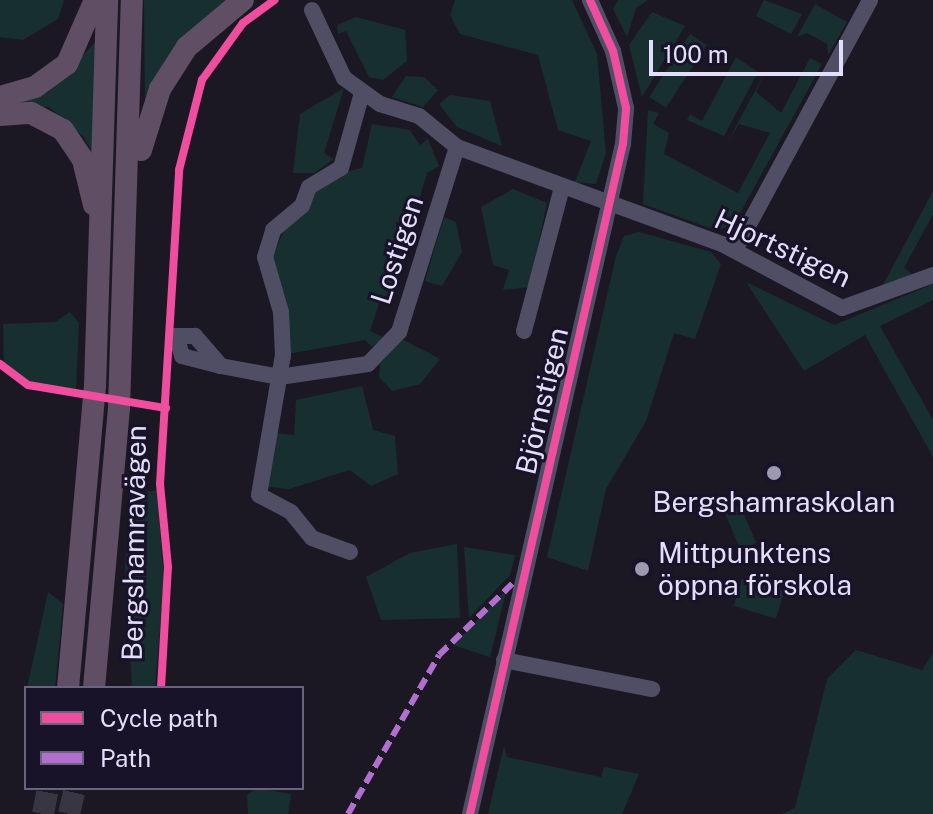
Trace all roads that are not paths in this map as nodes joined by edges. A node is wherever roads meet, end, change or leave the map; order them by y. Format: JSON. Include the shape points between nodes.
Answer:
{"nodes":[{"id":1,"x":95,"y":0,"type":"edge"},
{"id":2,"x":107,"y":0,"type":"edge"},
{"id":3,"x":132,"y":0,"type":"edge"},
{"id":4,"x":243,"y":0,"type":"edge"},
{"id":5,"x":590,"y":0,"type":"edge"},
{"id":6,"x":870,"y":0,"type":"edge"},
{"id":7,"x":312,"y":10,"type":"dead end"},
{"id":8,"x":362,"y":93,"type":"junction"},
{"id":9,"x":0,"y":97,"type":"edge"},
{"id":10,"x":0,"y":115,"type":"edge"},
{"id":11,"x":457,"y":147,"type":"junction"},
{"id":12,"x":562,"y":187,"type":"junction"},
{"id":13,"x":129,"y":202,"type":"junction"},
{"id":14,"x":608,"y":207,"type":"junction"},
{"id":15,"x":102,"y":250,"type":"junction"},
{"id":16,"x":735,"y":250,"type":"junction"},
{"id":17,"x":933,"y":275,"type":"edge"},
{"id":18,"x":524,"y":331,"type":"dead end"},
{"id":19,"x":221,"y":366,"type":"dead end"},
{"id":20,"x":279,"y":377,"type":"junction"},
{"id":21,"x":350,"y":552,"type":"dead end"},
{"id":22,"x":504,"y":660,"type":"junction"},
{"id":23,"x":68,"y":686,"type":"edge"},
{"id":24,"x":94,"y":686,"type":"edge"},
{"id":25,"x":652,"y":689,"type":"dead end"},
{"id":26,"x":470,"y":814,"type":"edge"}],
"edges":[{"from":1,"to":9,"type":"highway","via":[[67,64],[35,87]]},
{"from":2,"to":15,"type":"highway","name":"Bergshamravägen"},
{"from":3,"to":13,"type":"highway","name":"Bergshamravägen"},
{"from":4,"to":13,"type":"highway","via":[[187,47],[160,89]]},
{"from":5,"to":14,"type":"street","name":"Björnstigen","via":[[613,51],[626,108]]},
{"from":6,"to":16,"type":"street"},
{"from":7,"to":8,"type":"street","via":[[344,78]]},
{"from":8,"to":11,"type":"street","name":"Hjortstigen","via":[[419,116]]},
{"from":8,"to":20,"type":"street","via":[[341,168],[309,187],[302,206],[273,230],[265,257],[281,312]]},
{"from":10,"to":15,"type":"highway","via":[[48,119],[75,143],[91,185]]},
{"from":11,"to":12,"type":"street","name":"Hjortstigen"},
{"from":11,"to":20,"type":"street","name":"Lostigen","via":[[399,332],[368,364]]},
{"from":12,"to":14,"type":"street","name":"Hjortstigen"},
{"from":12,"to":18,"type":"street"},
{"from":13,"to":24,"type":"highway","name":"Bergshamravägen","via":[[111,538]]},
{"from":14,"to":16,"type":"street","name":"Hjortstigen"},
{"from":14,"to":22,"type":"street","name":"Björnstigen"},
{"from":15,"to":23,"type":"highway","name":"Bergshamravägen"},
{"from":16,"to":17,"type":"street","name":"Hjortstigen","via":[[842,308],[860,308]]},
{"from":19,"to":20,"type":"street","name":"Lostigen"},
{"from":20,"to":21,"type":"street","via":[[259,495],[291,512],[312,538]]},
{"from":22,"to":25,"type":"street"},
{"from":22,"to":26,"type":"street","name":"Björnstigen"}]}
